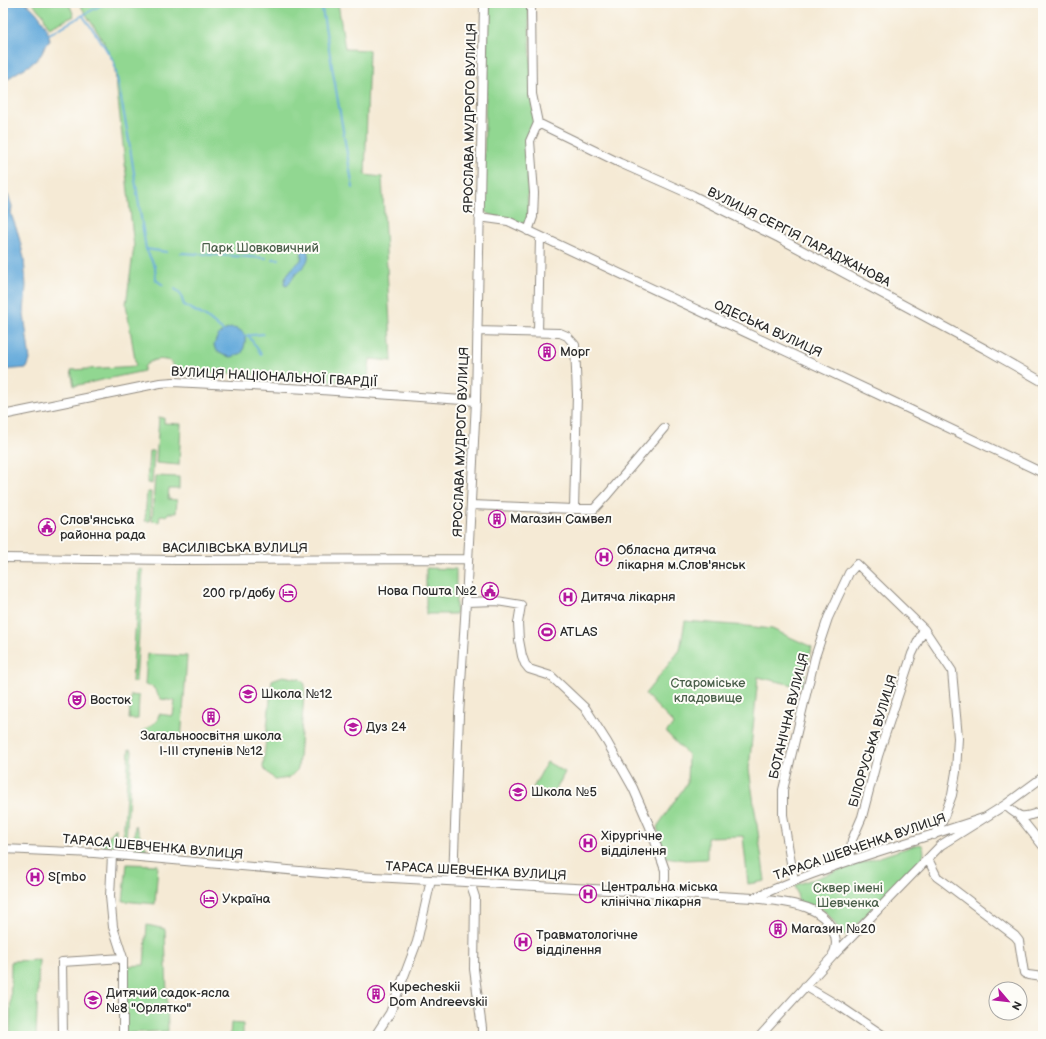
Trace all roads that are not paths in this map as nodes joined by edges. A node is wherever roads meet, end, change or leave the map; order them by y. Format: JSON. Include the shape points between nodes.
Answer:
{"nodes":[{"id":1,"x":484,"y":3,"type":"edge"},
{"id":2,"x":532,"y":3,"type":"edge"},
{"id":3,"x":538,"y":124,"type":"junction"},
{"id":4,"x":479,"y":217,"type":"junction"},
{"id":5,"x":528,"y":231,"type":"junction"},
{"id":6,"x":540,"y":237,"type":"junction"},
{"id":7,"x":477,"y":331,"type":"junction"},
{"id":8,"x":538,"y":332,"type":"junction"},
{"id":9,"x":1043,"y":382,"type":"edge"},
{"id":10,"x":476,"y":401,"type":"junction"},
{"id":11,"x":3,"y":414,"type":"edge"},
{"id":12,"x":664,"y":428,"type":"dead end"},
{"id":13,"x":1043,"y":473,"type":"edge"},
{"id":14,"x":471,"y":505,"type":"junction"},
{"id":15,"x":574,"y":510,"type":"junction"},
{"id":16,"x":3,"y":558,"type":"edge"},
{"id":17,"x":468,"y":559,"type":"junction"},
{"id":18,"x":466,"y":602,"type":"junction"},
{"id":19,"x":924,"y":629,"type":"junction"},
{"id":20,"x":1043,"y":777,"type":"edge"},
{"id":21,"x":1005,"y":805,"type":"junction"},
{"id":22,"x":1043,"y":811,"type":"edge"},
{"id":23,"x":1019,"y":816,"type":"junction"},
{"id":24,"x":983,"y":818,"type":"junction"},
{"id":25,"x":934,"y":835,"type":"junction"},
{"id":26,"x":1043,"y":846,"type":"edge"},
{"id":27,"x":3,"y":849,"type":"edge"},
{"id":28,"x":112,"y":855,"type":"junction"},
{"id":29,"x":850,"y":860,"type":"junction"},
{"id":30,"x":925,"y":862,"type":"junction"},
{"id":31,"x":431,"y":880,"type":"junction"},
{"id":32,"x":794,"y":881,"type":"junction"},
{"id":33,"x":453,"y":882,"type":"junction"},
{"id":34,"x":470,"y":882,"type":"junction"},
{"id":35,"x":661,"y":894,"type":"junction"},
{"id":36,"x":754,"y":898,"type":"junction"},
{"id":37,"x":833,"y":956,"type":"junction"},
{"id":38,"x":123,"y":958,"type":"junction"},
{"id":39,"x":1043,"y":977,"type":"edge"},
{"id":40,"x":805,"y":986,"type":"junction"},
{"id":41,"x":63,"y":1036,"type":"edge"},
{"id":42,"x":123,"y":1036,"type":"edge"},
{"id":43,"x":375,"y":1036,"type":"edge"},
{"id":44,"x":482,"y":1036,"type":"edge"},
{"id":45,"x":760,"y":1036,"type":"edge"},
{"id":46,"x":884,"y":1036,"type":"edge"}],
"edges":[{"from":1,"to":4,"type":"street","name":"ЯРОСЛАВА МУДРОГО ВУЛИЦЯ"},
{"from":2,"to":3,"type":"street","via":[[532,94]]},
{"from":3,"to":5,"type":"street","via":[[530,141],[534,193],[533,217]]},
{"from":3,"to":9,"type":"street","name":"ВУЛИЦЯ СЕРГІЯ ПАРАДЖАНОВА","via":[[779,238]]},
{"from":4,"to":5,"type":"street","name":"ОДЕСЬКА ВУЛИЦЯ","via":[[508,221]]},
{"from":4,"to":7,"type":"street","name":"ЯРОСЛАВА МУДРОГО ВУЛИЦЯ"},
{"from":5,"to":6,"type":"street","name":"ОДЕСЬКА ВУЛИЦЯ"},
{"from":6,"to":8,"type":"street"},
{"from":6,"to":13,"type":"street","name":"ОДЕСЬКА ВУЛИЦЯ"},
{"from":7,"to":8,"type":"street"},
{"from":7,"to":10,"type":"street","name":"ЯРОСЛАВА МУДРОГО ВУЛИЦЯ"},
{"from":8,"to":15,"type":"street","via":[[560,333],[567,336],[575,345],[577,395]]},
{"from":10,"to":11,"type":"street","name":"ВУЛИЦЯ НАЦІОНАЛЬНОЇ ГВАРДІЇ","via":[[173,382]]},
{"from":10,"to":14,"type":"street","name":"ЯРОСЛАВА МУДРОГО ВУЛИЦЯ"},
{"from":12,"to":15,"type":"street","via":[[594,509]]},
{"from":14,"to":15,"type":"street"},
{"from":14,"to":17,"type":"street","name":"ЯРОСЛАВА МУДРОГО ВУЛИЦЯ"},
{"from":16,"to":17,"type":"street","name":"ВАСИЛІВСЬКА ВУЛИЦЯ"},
{"from":17,"to":18,"type":"street","name":"ЯРОСЛАВА МУДРОГО ВУЛИЦЯ"},
{"from":18,"to":33,"type":"street","name":"ЯРОСЛАВА МУДРОГО ВУЛИЦЯ"},
{"from":18,"to":35,"type":"street","via":[[497,601],[521,605],[519,640],[525,664],[529,669],[551,676],[586,709],[607,742],[633,788],[650,827],[665,870]]},
{"from":19,"to":25,"type":"street","via":[[952,671],[958,738],[952,795]]},
{"from":19,"to":29,"type":"street","name":"БІЛОРУСЬКА ВУЛИЦЯ","via":[[912,654],[878,756],[862,817],[852,840]]},
{"from":19,"to":32,"type":"street","name":"БОТАНІЧНА ВУЛИЦЯ","via":[[857,564],[849,572],[828,618],[815,658],[783,790],[783,815]]},
{"from":20,"to":21,"type":"street"},
{"from":21,"to":23,"type":"street"},
{"from":21,"to":24,"type":"street"},
{"from":22,"to":23,"type":"street","via":[[1025,818]]},
{"from":23,"to":26,"type":"street"},
{"from":24,"to":25,"type":"street","name":"ТАРАСА ШЕВЧЕНКА ВУЛИЦЯ"},
{"from":24,"to":30,"type":"street","via":[[941,846]]},
{"from":25,"to":29,"type":"street","name":"ТАРАСА ШЕВЧЕНКА ВУЛИЦЯ"},
{"from":27,"to":28,"type":"street","name":"ТАРАСА ШЕВЧЕНКА ВУЛИЦЯ"},
{"from":28,"to":31,"type":"street","name":"ТАРАСА ШЕВЧЕНКА ВУЛИЦЯ"},
{"from":28,"to":38,"type":"street","via":[[110,896],[113,927]]},
{"from":29,"to":32,"type":"street","name":"ТАРАСА ШЕВЧЕНКА ВУЛИЦЯ"},
{"from":30,"to":37,"type":"street"},
{"from":30,"to":39,"type":"street","via":[[929,862],[944,882],[1015,936],[1019,941],[1024,973]]},
{"from":31,"to":33,"type":"street","name":"ТАРАСА ШЕВЧЕНКА ВУЛИЦЯ"},
{"from":31,"to":43,"type":"street","via":[[417,942],[390,1013]]},
{"from":32,"to":36,"type":"street","name":"ТАРАСА ШЕВЧЕНКА ВУЛИЦЯ"},
{"from":33,"to":34,"type":"street","name":"ТАРАСА ШЕВЧЕНКА ВУЛИЦЯ"},
{"from":34,"to":35,"type":"street","name":"ТАРАСА ШЕВЧЕНКА ВУЛИЦЯ"},
{"from":34,"to":44,"type":"street","via":[[475,897],[474,969]]},
{"from":35,"to":36,"type":"street","name":"ТАРАСА ШЕВЧЕНКА ВУЛИЦЯ"},
{"from":36,"to":37,"type":"street","via":[[810,908],[821,915],[830,924],[835,936]]},
{"from":37,"to":40,"type":"street"},
{"from":38,"to":41,"type":"street","via":[[62,962]]},
{"from":38,"to":42,"type":"street"},
{"from":40,"to":45,"type":"street"},
{"from":40,"to":46,"type":"street","via":[[841,1006]]}]}
